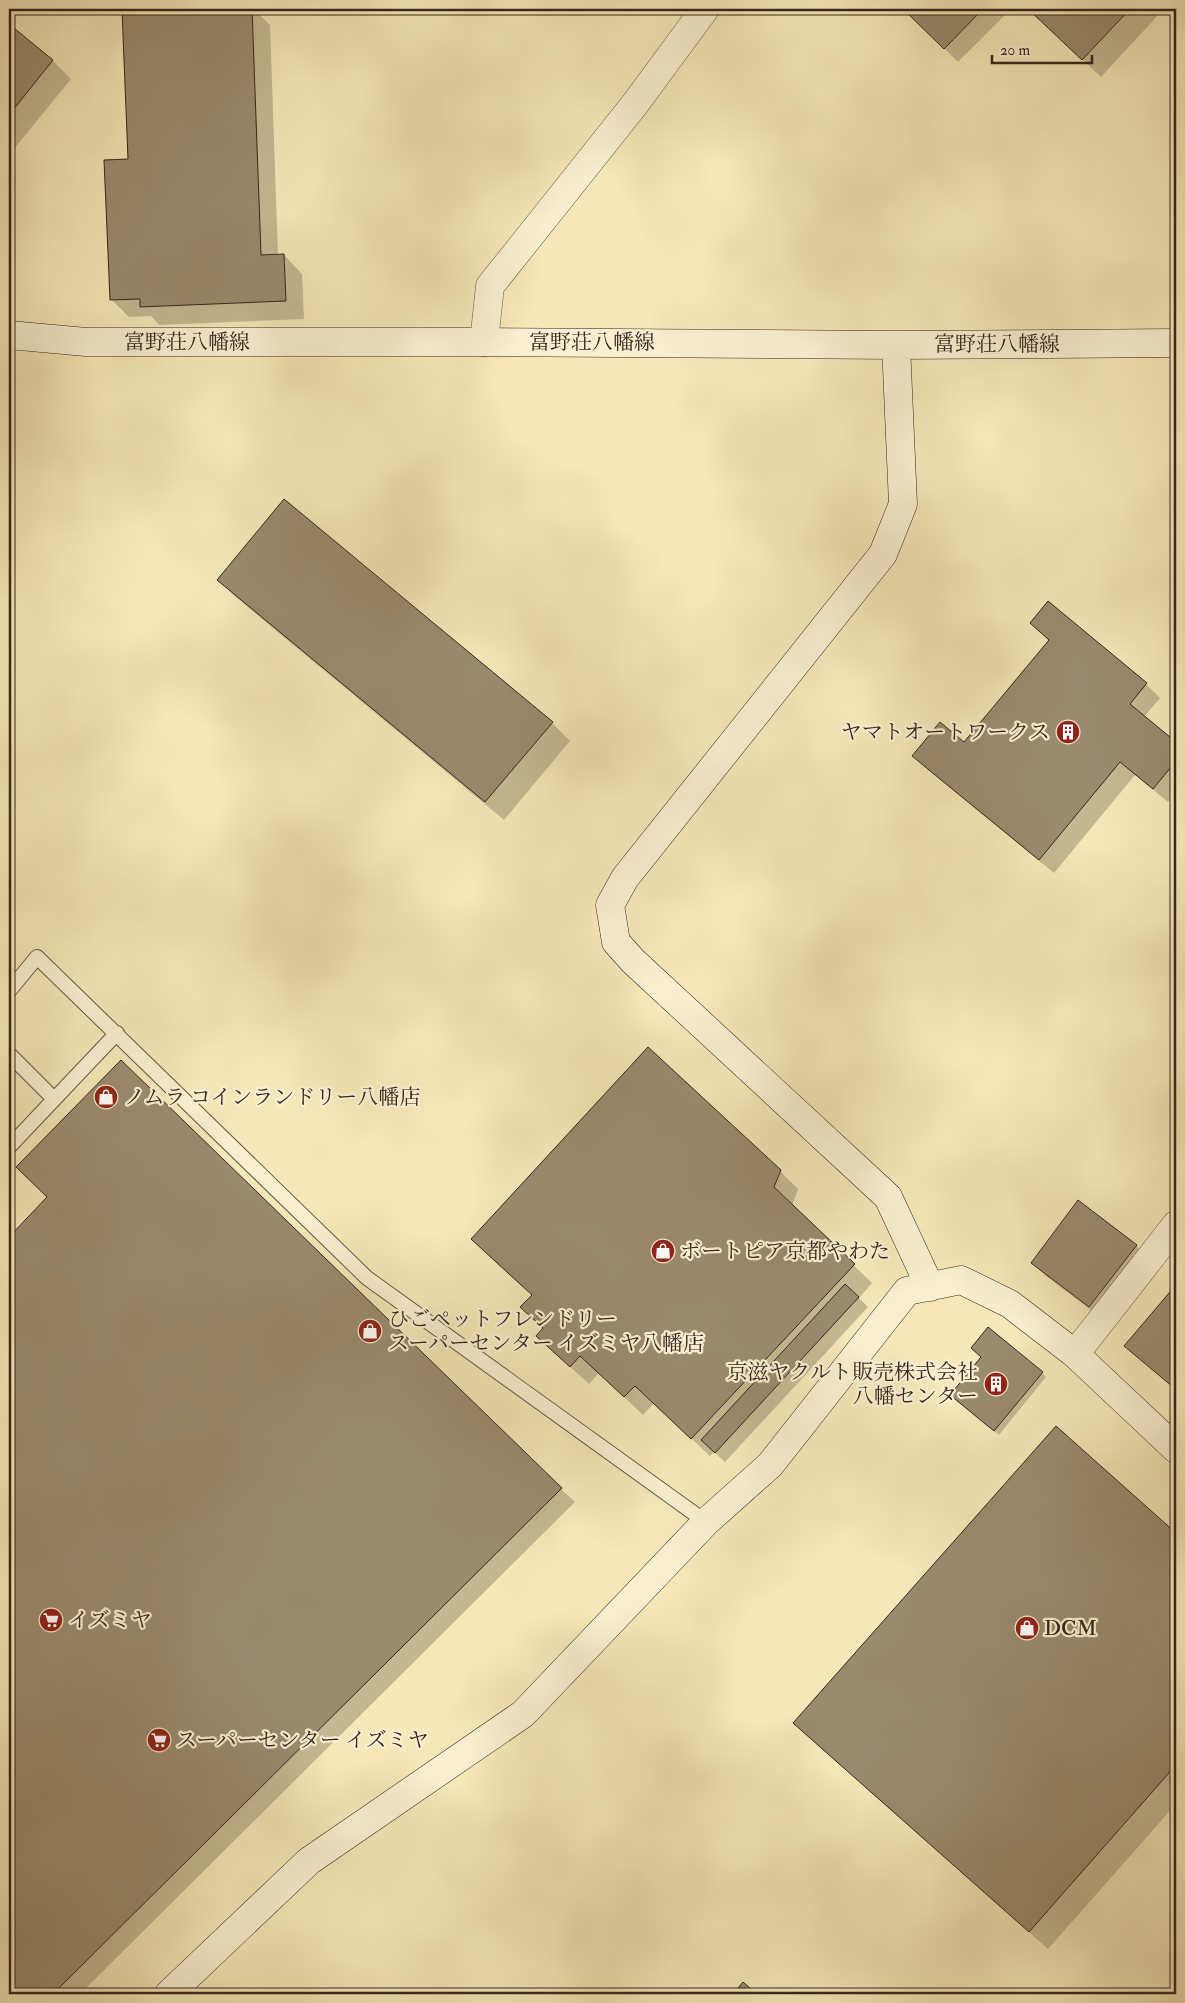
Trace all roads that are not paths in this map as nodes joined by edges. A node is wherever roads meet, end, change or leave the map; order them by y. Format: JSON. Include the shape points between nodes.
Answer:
{"nodes":[{"id":1,"x":705,"y":9,"type":"edge"},
{"id":2,"x":9,"y":335,"type":"edge"},
{"id":3,"x":484,"y":342,"type":"junction"},
{"id":4,"x":1176,"y":343,"type":"edge"},
{"id":5,"x":896,"y":345,"type":"junction"},
{"id":6,"x":9,"y":991,"type":"edge"},
{"id":7,"x":117,"y":1033,"type":"junction"},
{"id":8,"x":9,"y":1054,"type":"edge"},
{"id":9,"x":54,"y":1099,"type":"junction"},
{"id":10,"x":9,"y":1147,"type":"edge"},
{"id":11,"x":1176,"y":1225,"type":"edge"},
{"id":12,"x":930,"y":1287,"type":"junction"},
{"id":13,"x":1074,"y":1354,"type":"junction"},
{"id":14,"x":1176,"y":1449,"type":"edge"},
{"id":15,"x":706,"y":1522,"type":"junction"},
{"id":16,"x":170,"y":1994,"type":"edge"}],
"edges":[{"from":1,"to":3,"type":"street","via":[[635,104],[490,286]]},
{"from":2,"to":3,"type":"street","name":"富野荘八幡線","via":[[86,342]]},
{"from":3,"to":5,"type":"street","name":"富野荘八幡線"},
{"from":4,"to":5,"type":"street","name":"富野荘八幡線"},
{"from":5,"to":12,"type":"street","via":[[903,504],[883,554],[625,878],[610,905],[616,942],[633,961],[888,1197]]},
{"from":6,"to":7,"type":"lane","via":[[37,957]]},
{"from":7,"to":9,"type":"lane"},
{"from":7,"to":15,"type":"lane","via":[[367,1278]]},
{"from":8,"to":9,"type":"lane"},
{"from":9,"to":10,"type":"lane"},
{"from":11,"to":13,"type":"street"},
{"from":12,"to":13,"type":"street","via":[[961,1280],[1010,1304]]},
{"from":12,"to":15,"type":"street","via":[[907,1291],[770,1465]]},
{"from":13,"to":14,"type":"street"},
{"from":15,"to":16,"type":"street","via":[[523,1714],[308,1861]]}]}
